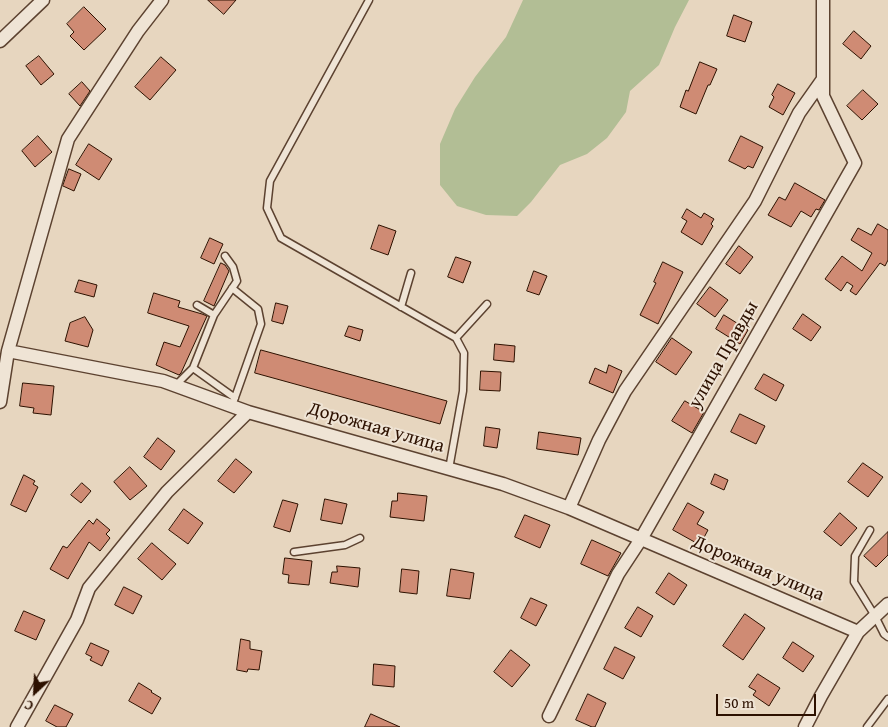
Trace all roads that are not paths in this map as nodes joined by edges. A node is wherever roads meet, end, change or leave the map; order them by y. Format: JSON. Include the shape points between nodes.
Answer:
{"nodes":[{"id":1,"x":43,"y":0,"type":"edge"},
{"id":2,"x":162,"y":0,"type":"edge"},
{"id":3,"x":370,"y":0,"type":"edge"},
{"id":4,"x":823,"y":0,"type":"edge"},
{"id":5,"x":0,"y":41,"type":"edge"},
{"id":6,"x":823,"y":80,"type":"junction"},
{"id":7,"x":225,"y":256,"type":"dead end"},
{"id":8,"x":411,"y":273,"type":"dead end"},
{"id":9,"x":232,"y":288,"type":"junction"},
{"id":10,"x":487,"y":304,"type":"dead end"},
{"id":11,"x":197,"y":305,"type":"dead end"},
{"id":12,"x":401,"y":307,"type":"junction"},
{"id":13,"x":214,"y":315,"type":"junction"},
{"id":14,"x":456,"y":338,"type":"junction"},
{"id":15,"x":8,"y":352,"type":"junction"},
{"id":16,"x":193,"y":368,"type":"junction"},
{"id":17,"x":2,"y":381,"type":"edge"},
{"id":18,"x":175,"y":386,"type":"junction"},
{"id":19,"x":0,"y":402,"type":"edge"},
{"id":20,"x":233,"y":402,"type":"junction"},
{"id":21,"x":248,"y":412,"type":"junction"},
{"id":22,"x":449,"y":469,"type":"junction"},
{"id":23,"x":569,"y":508,"type":"junction"},
{"id":24,"x":870,"y":530,"type":"dead end"},
{"id":25,"x":360,"y":538,"type":"dead end"},
{"id":26,"x":641,"y":539,"type":"junction"},
{"id":27,"x":294,"y":552,"type":"dead end"},
{"id":28,"x":888,"y":604,"type":"edge"},
{"id":29,"x":875,"y":616,"type":"junction"},
{"id":30,"x":858,"y":632,"type":"junction"},
{"id":31,"x":888,"y":637,"type":"edge"},
{"id":32,"x":888,"y":699,"type":"edge"},
{"id":33,"x":549,"y":716,"type":"dead end"},
{"id":34,"x":17,"y":727,"type":"edge"},
{"id":35,"x":805,"y":727,"type":"edge"},
{"id":36,"x":867,"y":727,"type":"edge"}],
"edges":[{"from":1,"to":5,"type":"street"},
{"from":2,"to":15,"type":"street","via":[[138,31],[68,139]]},
{"from":3,"to":12,"type":"lane","via":[[270,181],[267,208],[282,238]]},
{"from":4,"to":6,"type":"street","name":"улица Правды"},
{"from":6,"to":23,"type":"street","via":[[799,113],[755,200],[625,391]]},
{"from":6,"to":26,"type":"street","name":"улица Правды","via":[[823,96],[855,163]]},
{"from":7,"to":9,"type":"lane","via":[[234,267],[237,281]]},
{"from":8,"to":12,"type":"lane"},
{"from":9,"to":13,"type":"lane"},
{"from":9,"to":20,"type":"lane","via":[[258,309],[261,324]]},
{"from":10,"to":14,"type":"lane"},
{"from":11,"to":13,"type":"lane"},
{"from":12,"to":14,"type":"lane"},
{"from":13,"to":16,"type":"lane"},
{"from":14,"to":22,"type":"lane","via":[[464,353],[463,391]]},
{"from":15,"to":17,"type":"street"},
{"from":15,"to":18,"type":"street","name":"Дорожная улица","via":[[163,381]]},
{"from":16,"to":18,"type":"lane"},
{"from":16,"to":20,"type":"lane"},
{"from":17,"to":19,"type":"street"},
{"from":18,"to":20,"type":"street","name":"Дорожная улица"},
{"from":20,"to":21,"type":"street","name":"Дорожная улица"},
{"from":21,"to":22,"type":"street","name":"Дорожная улица"},
{"from":21,"to":34,"type":"street","via":[[167,492],[89,588],[77,620]]},
{"from":22,"to":23,"type":"street","name":"Дорожная улица","via":[[504,484]]},
{"from":23,"to":26,"type":"street","name":"Дорожная улица"},
{"from":24,"to":29,"type":"lane","via":[[855,556],[854,582]]},
{"from":25,"to":27,"type":"lane","via":[[345,545]]},
{"from":26,"to":30,"type":"street","name":"Дорожная улица"},
{"from":26,"to":33,"type":"street","name":"улица Правды","via":[[618,574]]},
{"from":28,"to":29,"type":"street"},
{"from":29,"to":30,"type":"street"},
{"from":29,"to":31,"type":"lane"},
{"from":30,"to":35,"type":"street"},
{"from":32,"to":36,"type":"lane"}]}
